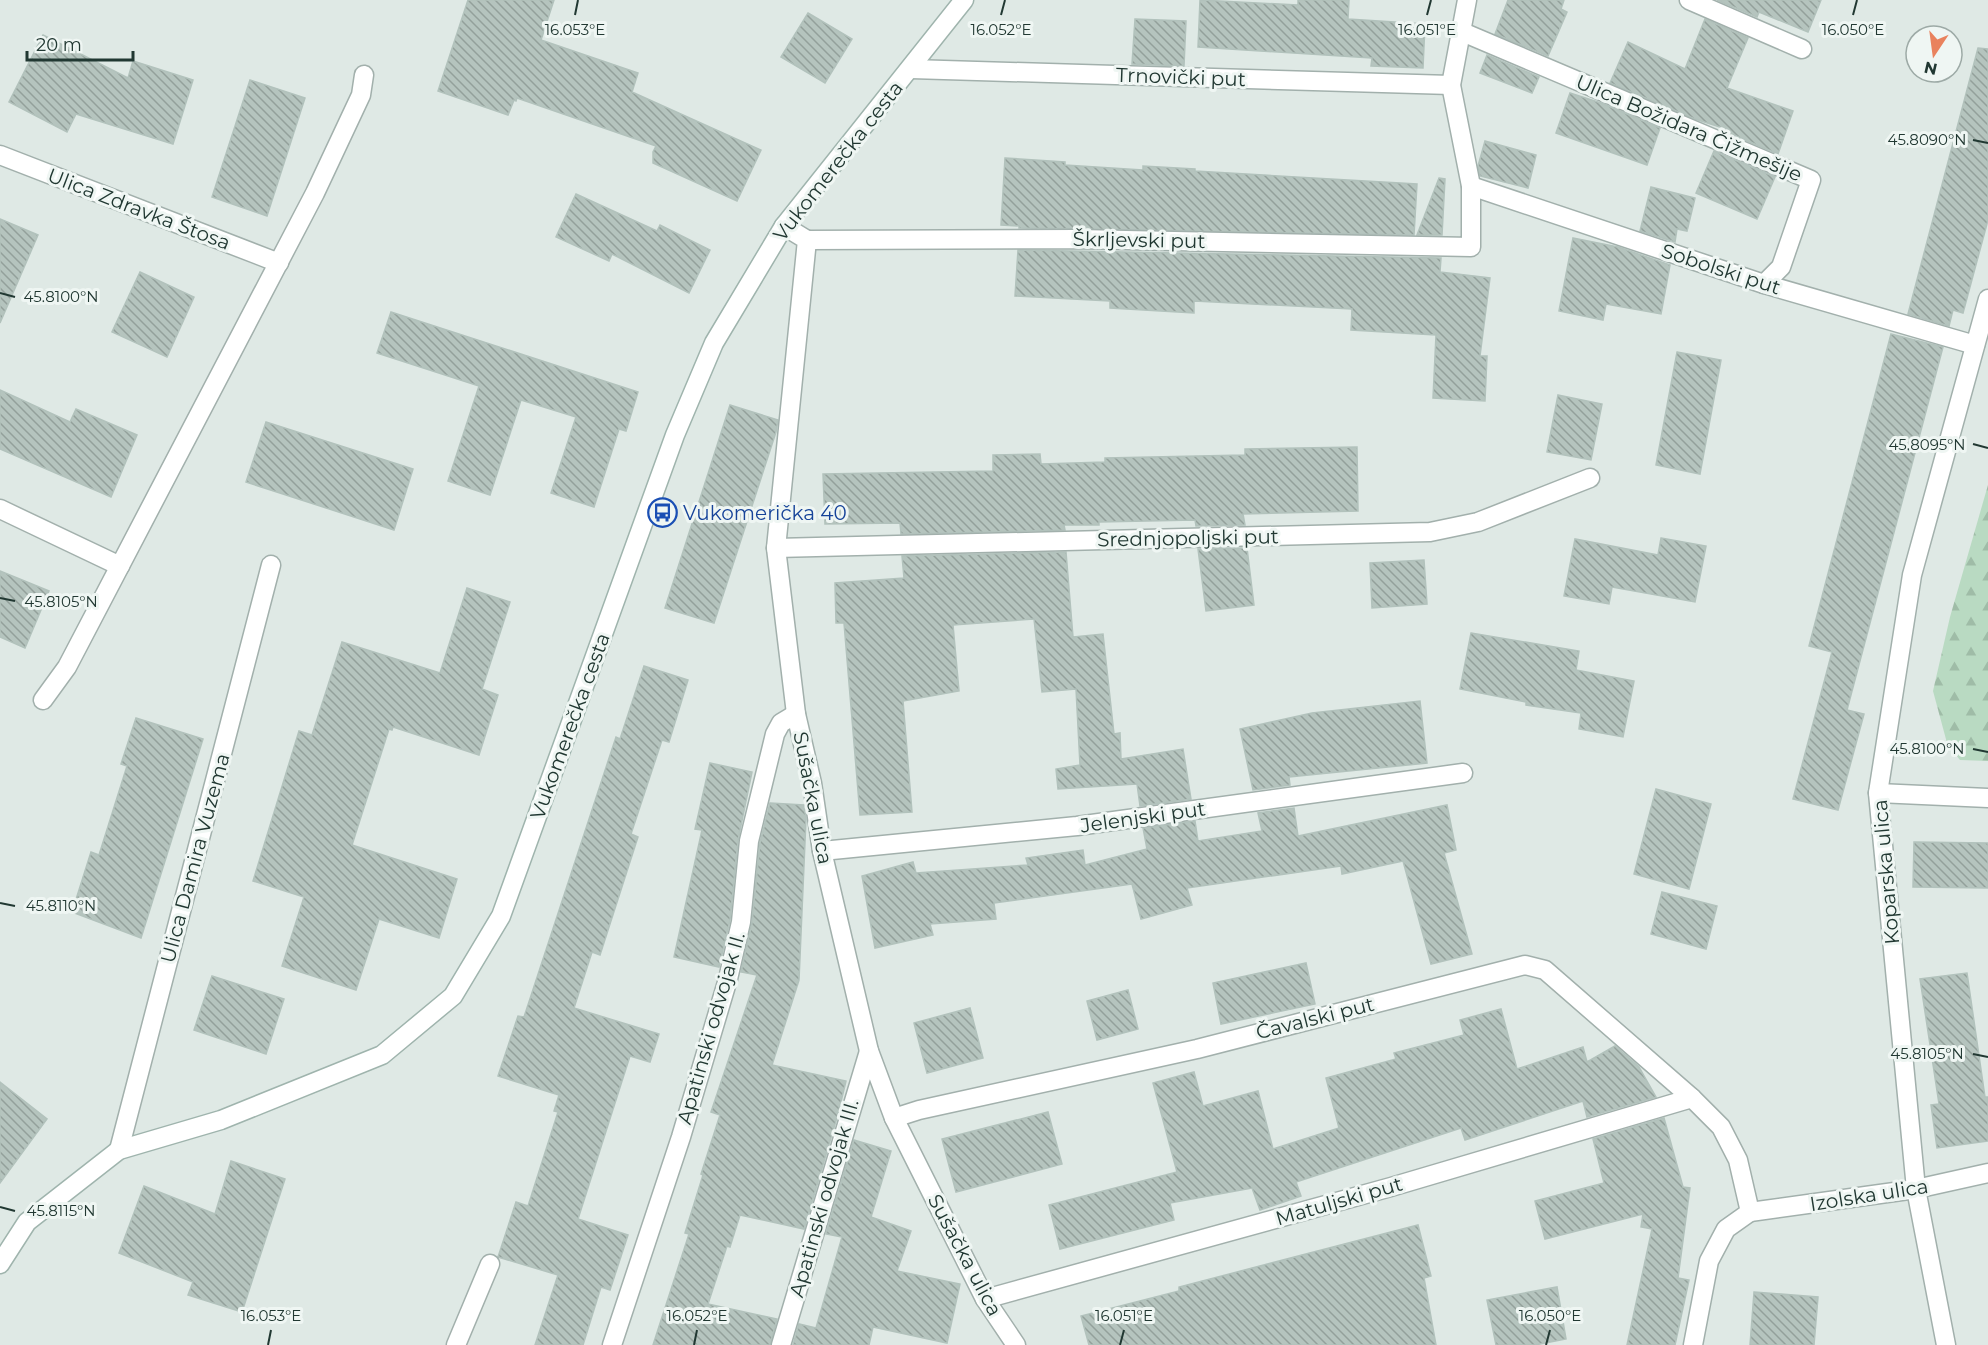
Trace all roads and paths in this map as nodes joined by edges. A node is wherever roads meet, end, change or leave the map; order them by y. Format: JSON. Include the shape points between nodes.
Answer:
{"nodes":[{"id":1,"x":964,"y":0,"type":"edge"},
{"id":2,"x":1467,"y":0,"type":"edge"},
{"id":3,"x":1689,"y":0,"type":"edge"},
{"id":4,"x":1460,"y":31,"type":"junction"},
{"id":5,"x":1802,"y":50,"type":"dead end"},
{"id":6,"x":911,"y":69,"type":"junction"},
{"id":7,"x":364,"y":75,"type":"dead end"},
{"id":8,"x":1451,"y":85,"type":"junction"},
{"id":9,"x":0,"y":155,"type":"edge"},
{"id":10,"x":1470,"y":186,"type":"junction"},
{"id":11,"x":784,"y":226,"type":"junction"},
{"id":12,"x":807,"y":240,"type":"junction"},
{"id":13,"x":279,"y":263,"type":"junction"},
{"id":14,"x":1764,"y":284,"type":"junction"},
{"id":15,"x":1988,"y":299,"type":"edge"},
{"id":16,"x":1974,"y":345,"type":"junction"},
{"id":17,"x":1590,"y":478,"type":"dead end"},
{"id":18,"x":0,"y":509,"type":"edge"},
{"id":19,"x":776,"y":548,"type":"junction"},
{"id":20,"x":271,"y":566,"type":"dead end"},
{"id":21,"x":120,"y":567,"type":"junction"},
{"id":22,"x":43,"y":700,"type":"dead end"},
{"id":23,"x":796,"y":714,"type":"junction"},
{"id":24,"x":1463,"y":773,"type":"dead end"},
{"id":25,"x":1878,"y":793,"type":"junction"},
{"id":26,"x":1988,"y":798,"type":"edge"},
{"id":27,"x":822,"y":851,"type":"junction"},
{"id":28,"x":868,"y":1051,"type":"junction"},
{"id":29,"x":1692,"y":1098,"type":"junction"},
{"id":30,"x":894,"y":1118,"type":"junction"},
{"id":31,"x":119,"y":1150,"type":"junction"},
{"id":32,"x":1988,"y":1173,"type":"edge"},
{"id":33,"x":1916,"y":1189,"type":"junction"},
{"id":34,"x":1750,"y":1212,"type":"junction"},
{"id":35,"x":0,"y":1264,"type":"edge"},
{"id":36,"x":490,"y":1264,"type":"dead end"},
{"id":37,"x":985,"y":1299,"type":"junction"},
{"id":38,"x":456,"y":1345,"type":"edge"},
{"id":39,"x":612,"y":1345,"type":"edge"},
{"id":40,"x":781,"y":1345,"type":"edge"},
{"id":41,"x":1016,"y":1345,"type":"edge"},
{"id":42,"x":1693,"y":1345,"type":"edge"},
{"id":43,"x":1946,"y":1345,"type":"edge"}],
"edges":[{"from":1,"to":6,"type":"street","name":"Vukomerečka cesta"},
{"from":2,"to":4,"type":"street"},
{"from":3,"to":5,"type":"street"},
{"from":4,"to":8,"type":"street"},
{"from":4,"to":14,"type":"street","name":"Ulica Božidara Čižmešije","via":[[1810,180],[1781,267]]},
{"from":6,"to":8,"type":"street","name":"Trnovički put"},
{"from":6,"to":11,"type":"street","name":"Vukomerečka cesta"},
{"from":7,"to":13,"type":"street","via":[[360,95]]},
{"from":8,"to":10,"type":"street"},
{"from":9,"to":13,"type":"street","name":"Ulica Zdravka Štosa"},
{"from":10,"to":12,"type":"street","name":"Škrljevski put","via":[[1471,247],[1077,239]]},
{"from":10,"to":14,"type":"street","name":"Sobolski put"},
{"from":11,"to":12,"type":"street"},
{"from":11,"to":31,"type":"street","name":"Vukomerečka cesta","via":[[705,363],[675,435],[501,916],[453,996],[382,1055],[221,1120]]},
{"from":12,"to":19,"type":"street","name":"Sušačka ulica"},
{"from":13,"to":21,"type":"street"},
{"from":14,"to":16,"type":"street","name":"Sobolski put"},
{"from":15,"to":16,"type":"street","name":"Koparska ulica"},
{"from":16,"to":25,"type":"street","name":"Koparska ulica","via":[[1912,575]]},
{"from":17,"to":19,"type":"street","name":"Srednjopoljski put","via":[[1478,522],[1430,532]]},
{"from":18,"to":21,"type":"street"},
{"from":19,"to":23,"type":"street","name":"Sušačka ulica"},
{"from":20,"to":31,"type":"street","name":"Ulica Damira Vuzema"},
{"from":21,"to":22,"type":"street","via":[[67,667]]},
{"from":23,"to":27,"type":"street","name":"Sušačka ulica"},
{"from":23,"to":39,"type":"street","name":"Apatinski odvojak II.","via":[[781,723],[775,734],[749,841],[741,922],[728,979]]},
{"from":24,"to":27,"type":"street","name":"Jelenjski put","via":[[1077,826]]},
{"from":25,"to":26,"type":"street"},
{"from":25,"to":33,"type":"street","name":"Koparska ulica"},
{"from":27,"to":28,"type":"street","name":"Sušačka ulica"},
{"from":28,"to":30,"type":"street","name":"Sušačka ulica"},
{"from":28,"to":40,"type":"street","name":"Apatinski odvojak III."},
{"from":29,"to":30,"type":"street","name":"Čavalski put","via":[[1545,970],[1525,965],[1197,1048]]},
{"from":29,"to":34,"type":"street","name":"Čavalski put","via":[[1720,1127],[1738,1160]]},
{"from":29,"to":37,"type":"street","name":"Matuljski put"},
{"from":30,"to":37,"type":"street","name":"Sušačka ulica"},
{"from":31,"to":35,"type":"street","name":"Vukomerečka cesta","via":[[27,1221]]},
{"from":32,"to":33,"type":"street","name":"Izolska ulica"},
{"from":33,"to":34,"type":"street","name":"Izolska ulica"},
{"from":33,"to":43,"type":"street","name":"Koparska ulica"},
{"from":34,"to":42,"type":"street","via":[[1726,1229],[1708,1261]]},
{"from":36,"to":38,"type":"street"},
{"from":37,"to":41,"type":"street","name":"Sušačka ulica"}]}
